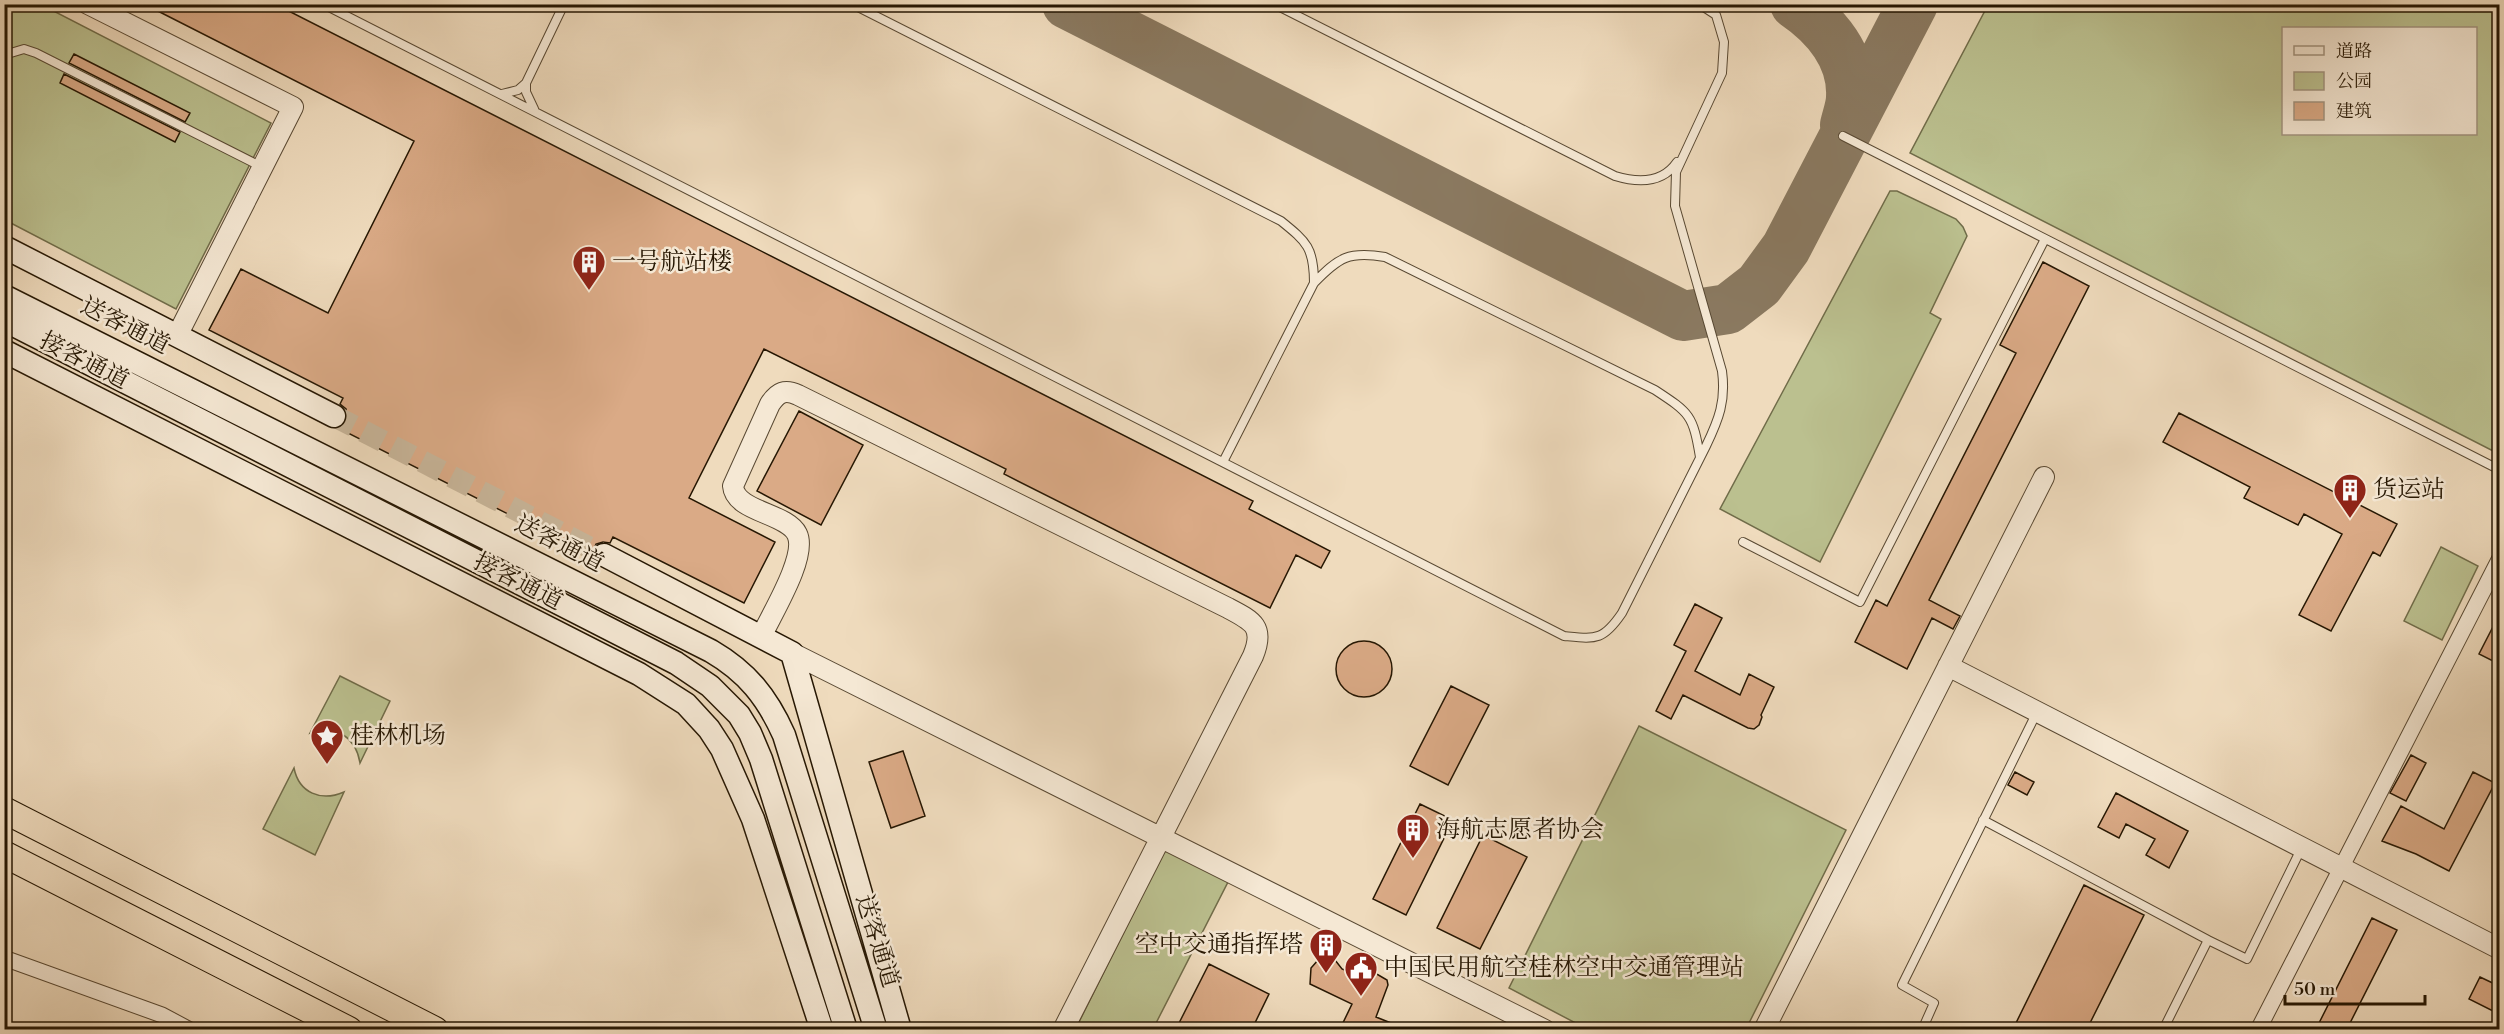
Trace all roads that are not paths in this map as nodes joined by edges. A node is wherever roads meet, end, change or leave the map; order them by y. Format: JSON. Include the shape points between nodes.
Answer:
{"nodes":[{"id":1,"x":88,"y":4,"type":"edge"},
{"id":2,"x":323,"y":4,"type":"edge"},
{"id":3,"x":564,"y":4,"type":"edge"},
{"id":4,"x":852,"y":4,"type":"edge"},
{"id":5,"x":1274,"y":4,"type":"edge"},
{"id":6,"x":1699,"y":4,"type":"edge"},
{"id":7,"x":4,"y":55,"type":"edge"},
{"id":8,"x":526,"y":83,"type":"junction"},
{"id":9,"x":501,"y":94,"type":"junction"},
{"id":10,"x":535,"y":111,"type":"junction"},
{"id":11,"x":1843,"y":136,"type":"dead end"},
{"id":12,"x":1684,"y":151,"type":"junction"},
{"id":13,"x":263,"y":167,"type":"junction"},
{"id":14,"x":2045,"y":239,"type":"junction"},
{"id":15,"x":4,"y":247,"type":"edge"},
{"id":16,"x":1314,"y":283,"type":"junction"},
{"id":17,"x":4,"y":296,"type":"edge"},
{"id":18,"x":4,"y":320,"type":"edge"},
{"id":19,"x":177,"y":336,"type":"junction"},
{"id":20,"x":4,"y":351,"type":"edge"},
{"id":21,"x":334,"y":416,"type":"tunnel mouth"},
{"id":22,"x":1700,"y":457,"type":"junction"},
{"id":23,"x":1223,"y":462,"type":"junction"},
{"id":24,"x":2499,"y":470,"type":"edge"},
{"id":25,"x":2044,"y":477,"type":"dead end"},
{"id":26,"x":1743,"y":542,"type":"dead end"},
{"id":27,"x":604,"y":555,"type":"tunnel mouth"},
{"id":28,"x":2499,"y":558,"type":"edge"},
{"id":29,"x":761,"y":637,"type":"junction"},
{"id":30,"x":792,"y":653,"type":"junction"},
{"id":31,"x":1948,"y":666,"type":"junction"},
{"id":32,"x":2037,"y":712,"type":"junction"},
{"id":33,"x":4,"y":810,"type":"edge"},
{"id":34,"x":1983,"y":820,"type":"junction"},
{"id":35,"x":1159,"y":837,"type":"junction"},
{"id":36,"x":2301,"y":847,"type":"junction"},
{"id":37,"x":4,"y":854,"type":"edge"},
{"id":38,"x":2340,"y":867,"type":"junction"},
{"id":39,"x":2208,"y":940,"type":"junction"},
{"id":40,"x":2499,"y":949,"type":"edge"},
{"id":41,"x":4,"y":958,"type":"edge"},
{"id":42,"x":190,"y":1029,"type":"edge"},
{"id":43,"x":349,"y":1029,"type":"edge"},
{"id":44,"x":435,"y":1029,"type":"edge"},
{"id":45,"x":822,"y":1029,"type":"edge"},
{"id":46,"x":846,"y":1029,"type":"edge"},
{"id":47,"x":876,"y":1029,"type":"edge"},
{"id":48,"x":900,"y":1029,"type":"edge"},
{"id":49,"x":1063,"y":1029,"type":"edge"},
{"id":50,"x":1545,"y":1029,"type":"edge"},
{"id":51,"x":1764,"y":1029,"type":"edge"},
{"id":52,"x":1922,"y":1029,"type":"edge"},
{"id":53,"x":2163,"y":1029,"type":"edge"},
{"id":54,"x":2258,"y":1029,"type":"edge"}],
"edges":[{"from":1,"to":13,"type":"street","via":[[293,107]]},
{"from":2,"to":9,"type":"lane"},
{"from":3,"to":8,"type":"lane"},
{"from":4,"to":16,"type":"lane","via":[[1281,221],[1306,242],[1314,265]]},
{"from":5,"to":12,"type":"lane","via":[[1615,176],[1632,181],[1656,179],[1671,171]]},
{"from":6,"to":12,"type":"lane","via":[[1716,15],[1724,42],[1722,73]]},
{"from":7,"to":13,"type":"lane","via":[[24,49],[36,53]]},
{"from":8,"to":9,"type":"lane","via":[[518,90]]},
{"from":8,"to":10,"type":"lane","via":[[528,101]]},
{"from":9,"to":10,"type":"lane"},
{"from":10,"to":23,"type":"lane"},
{"from":11,"to":14,"type":"lane"},
{"from":12,"to":22,"type":"lane","via":[[1676,172],[1675,206],[1725,393],[1717,422]]},
{"from":13,"to":19,"type":"street"},
{"from":14,"to":24,"type":"lane"},
{"from":14,"to":26,"type":"lane","via":[[1860,602]]},
{"from":15,"to":19,"type":"main road"},
{"from":16,"to":22,"type":"lane","via":[[1332,264],[1360,253],[1385,257],[1655,390],[1683,408],[1695,428]]},
{"from":16,"to":23,"type":"lane"},
{"from":17,"to":47,"type":"main road","name":"送客通道","via":[[701,645],[735,666],[758,688],[776,717]]},
{"from":18,"to":46,"type":"main road","name":"送客通道","via":[[676,663],[710,687],[739,715],[761,759]]},
{"from":19,"to":21,"type":"main road"},
{"from":20,"to":45,"type":"main road","name":"接客通道","via":[[639,674],[686,704],[709,729],[738,781]]},
{"from":22,"to":23,"type":"lane","via":[[1622,613],[1610,631],[1593,639],[1563,636]]},
{"from":25,"to":31,"type":"street"},
{"from":27,"to":29,"type":"main road"},
{"from":28,"to":38,"type":"street"},
{"from":29,"to":30,"type":"main road"},
{"from":29,"to":35,"type":"street","via":[[798,558],[800,541],[790,526],[738,498],[733,486],[770,404],[777,395],[788,392],[1252,622],[1258,633],[1257,645]]},
{"from":30,"to":35,"type":"street"},
{"from":30,"to":48,"type":"main road"},
{"from":31,"to":32,"type":"street"},
{"from":31,"to":51,"type":"street"},
{"from":32,"to":34,"type":"lane"},
{"from":32,"to":36,"type":"street"},
{"from":33,"to":44,"type":"highway"},
{"from":34,"to":39,"type":"lane"},
{"from":34,"to":52,"type":"lane","via":[[1902,985],[1934,1003]]},
{"from":35,"to":49,"type":"street"},
{"from":35,"to":50,"type":"street"},
{"from":36,"to":38,"type":"street"},
{"from":36,"to":39,"type":"lane","via":[[2247,959]]},
{"from":37,"to":43,"type":"highway"},
{"from":38,"to":40,"type":"street"},
{"from":38,"to":54,"type":"street"},
{"from":39,"to":53,"type":"lane"},
{"from":41,"to":42,"type":"street","via":[[162,1015]]}]}
